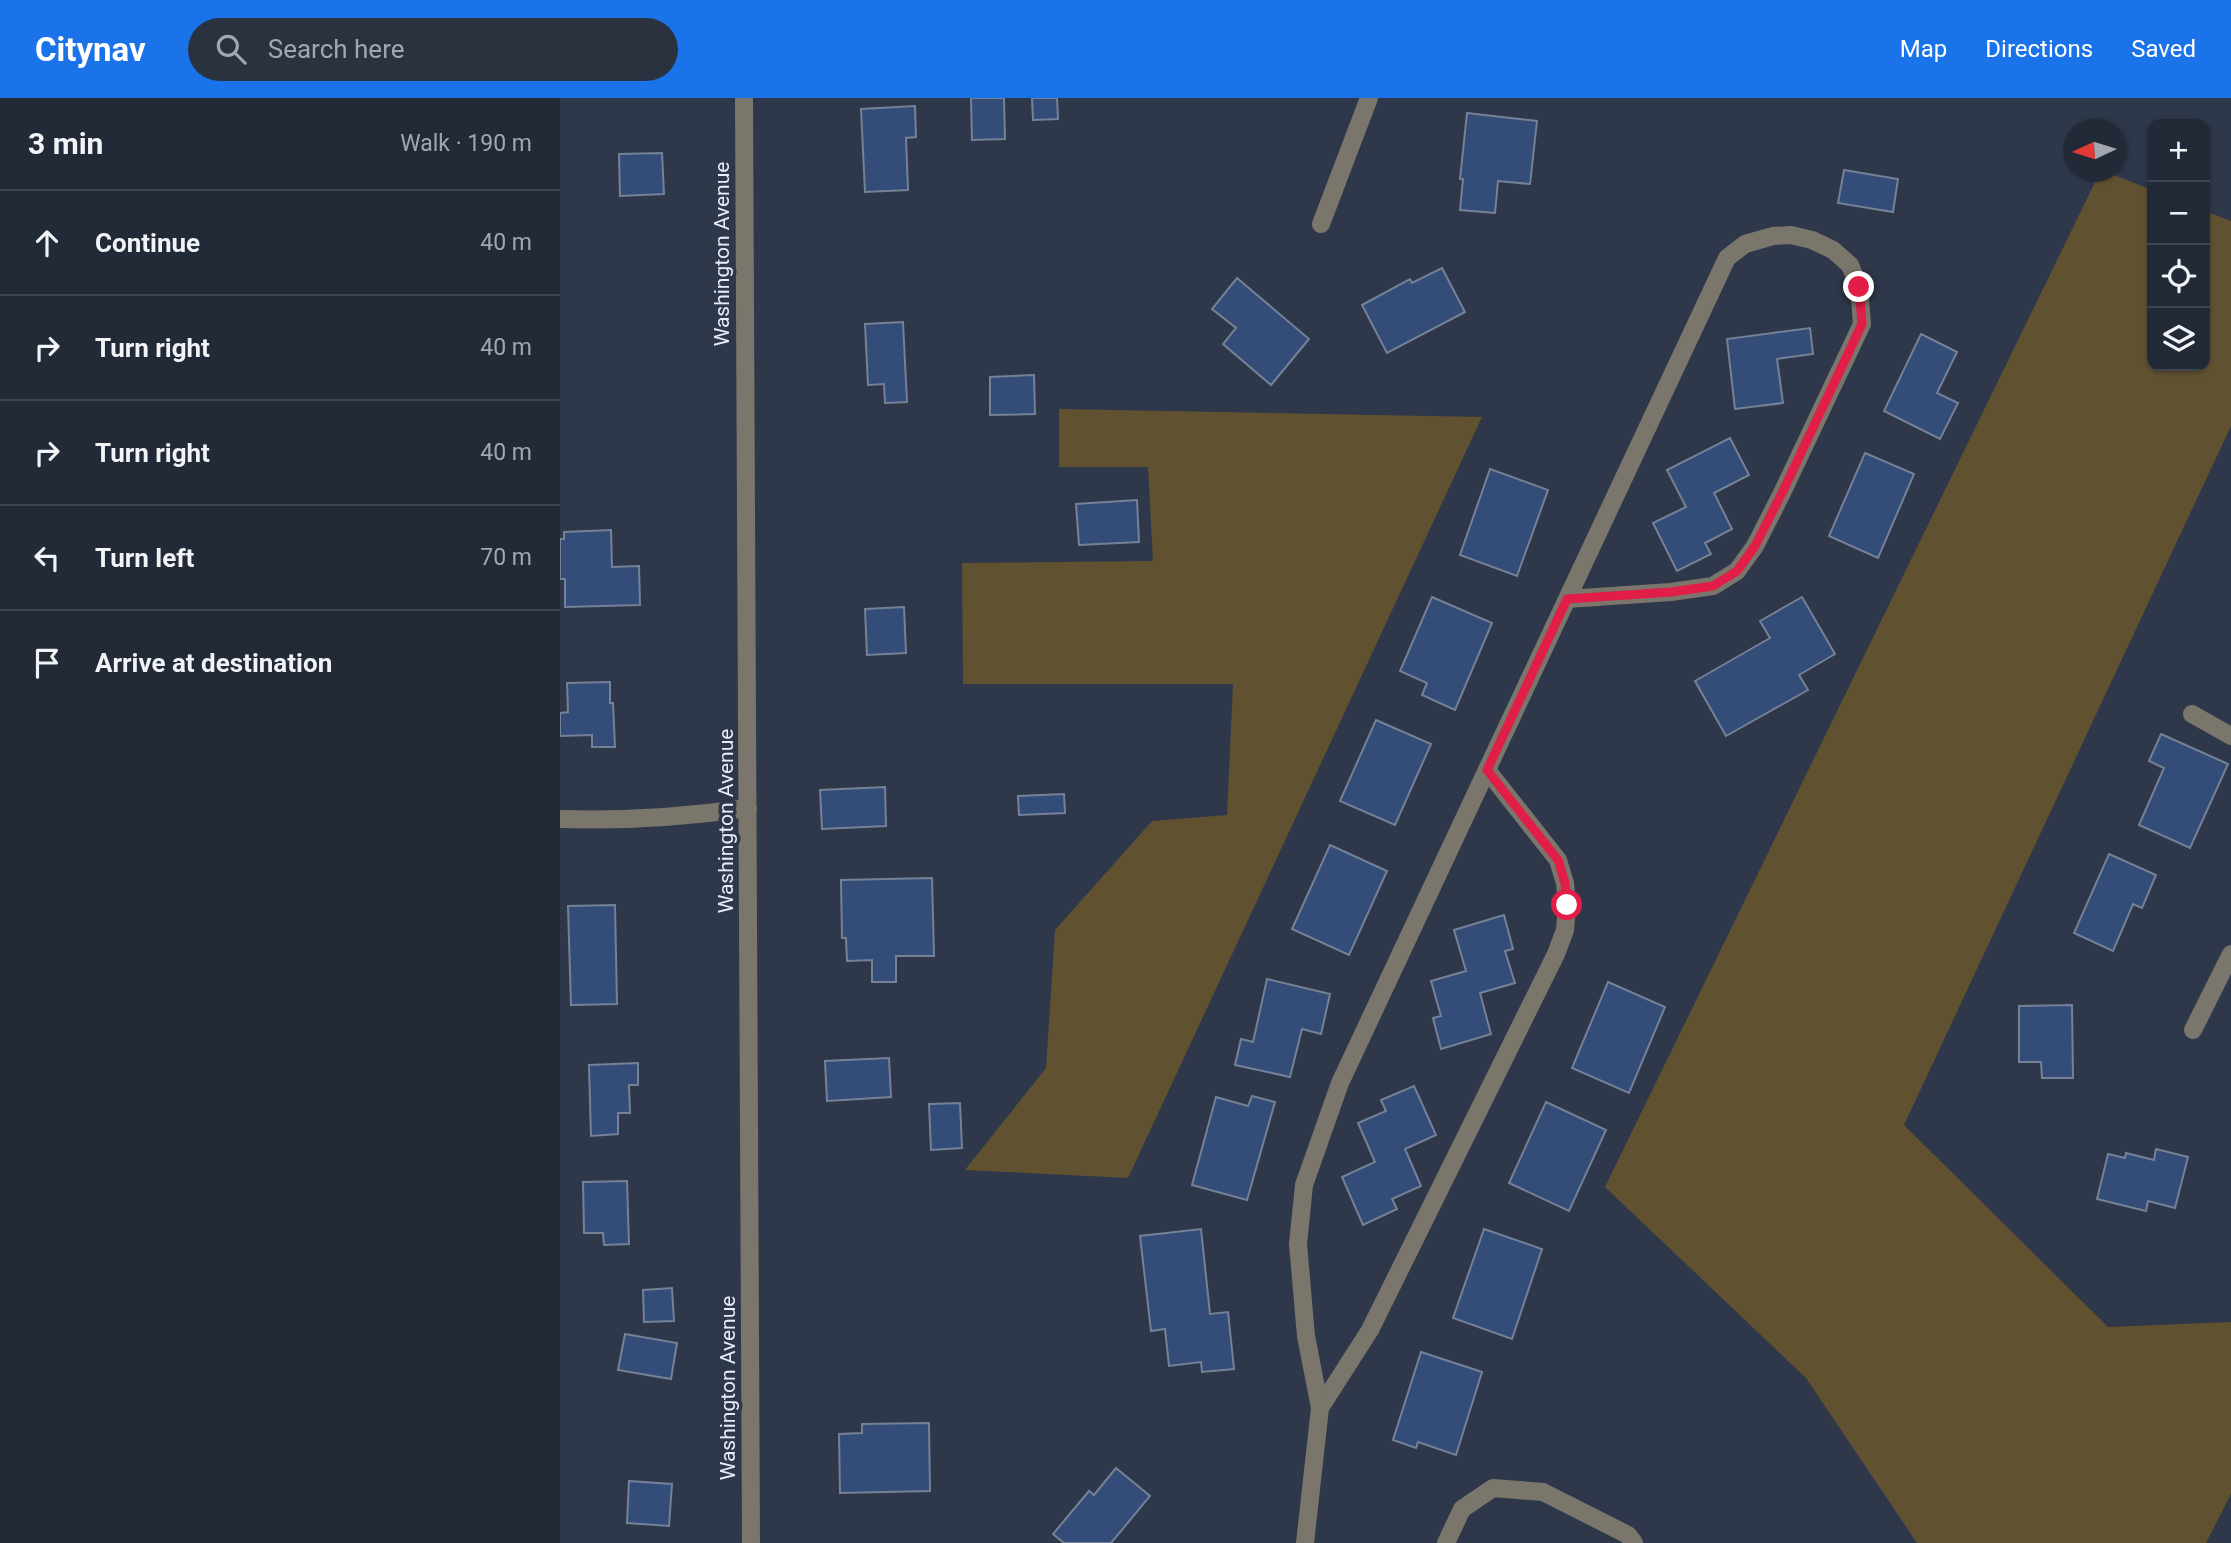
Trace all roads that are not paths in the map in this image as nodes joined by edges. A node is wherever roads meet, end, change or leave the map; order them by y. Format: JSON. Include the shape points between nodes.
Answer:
{"nodes":[{"id":1,"x":744,"y":98,"type":"edge"},
{"id":2,"x":1369,"y":98,"type":"edge"},
{"id":3,"x":1321,"y":224,"type":"dead end"},
{"id":4,"x":1567,"y":599,"type":"junction"},
{"id":5,"x":2192,"y":714,"type":"dead end"},
{"id":6,"x":2231,"y":736,"type":"edge"},
{"id":7,"x":1487,"y":770,"type":"junction"},
{"id":8,"x":748,"y":808,"type":"junction"},
{"id":9,"x":560,"y":820,"type":"edge"},
{"id":10,"x":2231,"y":954,"type":"edge"},
{"id":11,"x":2193,"y":1030,"type":"dead end"},
{"id":12,"x":1320,"y":1408,"type":"junction"},
{"id":13,"x":751,"y":1543,"type":"edge"},
{"id":14,"x":1305,"y":1543,"type":"edge"},
{"id":15,"x":1446,"y":1543,"type":"edge"},
{"id":16,"x":1634,"y":1543,"type":"edge"}],
"edges":[{"from":1,"to":8,"type":"street","name":"Washington Avenue"},
{"from":2,"to":3,"type":"street"},
{"from":4,"to":4,"type":"street","via":[[1713,586],[1737,571],[1782,493],[1862,324],[1859,287],[1850,265],[1833,250],[1791,235],[1773,236],[1745,244],[1727,258]]},
{"from":4,"to":7,"type":"street"},
{"from":5,"to":6,"type":"street"},
{"from":7,"to":12,"type":"street","via":[[1340,1083],[1304,1185],[1298,1244],[1306,1336]]},
{"from":7,"to":12,"type":"street","via":[[1558,860],[1565,883],[1565,930],[1370,1330]]},
{"from":8,"to":9,"type":"street","via":[[696,816]]},
{"from":8,"to":13,"type":"street","name":"Washington Avenue"},
{"from":10,"to":11,"type":"street"},
{"from":12,"to":14,"type":"street"},
{"from":15,"to":16,"type":"street","via":[[1462,1509],[1493,1488],[1543,1492],[1628,1535]]}]}
